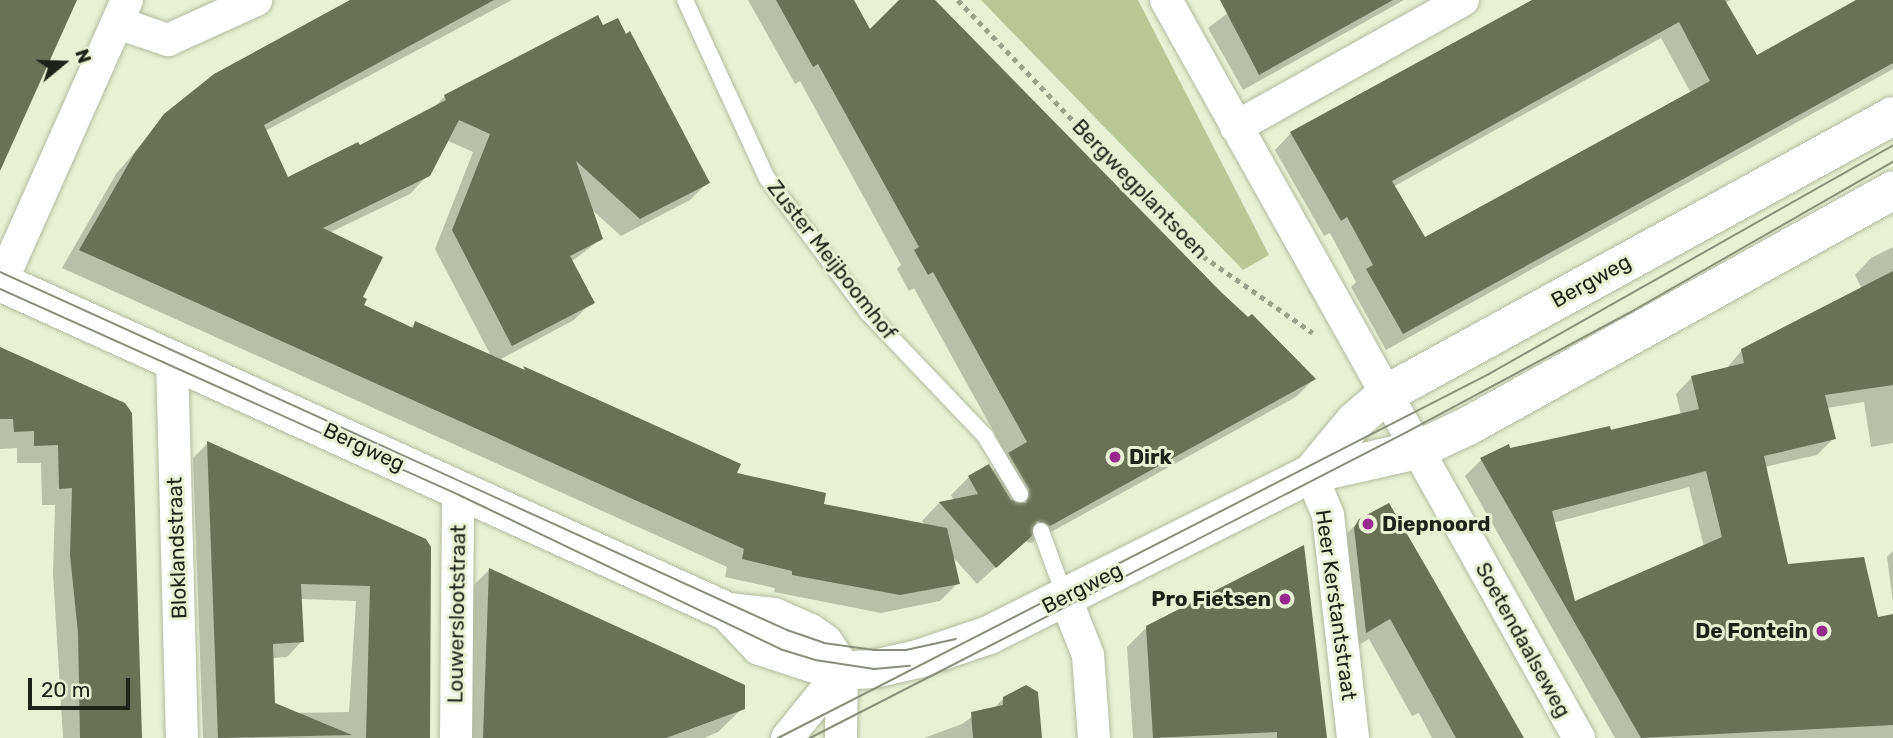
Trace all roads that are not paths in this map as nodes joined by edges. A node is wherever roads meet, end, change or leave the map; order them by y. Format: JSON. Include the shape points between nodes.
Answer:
{"nodes":[{"id":1,"x":256,"y":0,"type":"edge"},
{"id":2,"x":685,"y":0,"type":"edge"},
{"id":3,"x":1166,"y":0,"type":"edge"},
{"id":4,"x":1463,"y":0,"type":"edge"},
{"id":5,"x":123,"y":11,"type":"edge"},
{"id":6,"x":1893,"y":116,"type":"edge"},
{"id":7,"x":1236,"y":127,"type":"junction"},
{"id":8,"x":1893,"y":190,"type":"edge"},
{"id":9,"x":0,"y":283,"type":"edge"},
{"id":10,"x":172,"y":359,"type":"junction"},
{"id":11,"x":1386,"y":394,"type":"junction"},
{"id":12,"x":1417,"y":450,"type":"junction"},
{"id":13,"x":1311,"y":474,"type":"junction"},
{"id":14,"x":458,"y":491,"type":"junction"},
{"id":15,"x":1020,"y":494,"type":"dead end"},
{"id":16,"x":1041,"y":531,"type":"dead end"},
{"id":17,"x":1065,"y":597,"type":"junction"},
{"id":18,"x":842,"y":670,"type":"junction"},
{"id":19,"x":182,"y":738,"type":"edge"},
{"id":20,"x":456,"y":738,"type":"edge"},
{"id":21,"x":787,"y":738,"type":"edge"},
{"id":22,"x":841,"y":738,"type":"edge"},
{"id":23,"x":1094,"y":738,"type":"edge"},
{"id":24,"x":1353,"y":738,"type":"edge"},
{"id":25,"x":1579,"y":738,"type":"edge"}],
"edges":[{"from":1,"to":5,"type":"street","via":[[168,40]]},
{"from":2,"to":15,"type":"lane","name":"Zuster Meijboomhof","via":[[767,178],[867,313],[985,436]]},
{"from":3,"to":7,"type":"street"},
{"from":4,"to":7,"type":"street"},
{"from":5,"to":9,"type":"street"},
{"from":6,"to":11,"type":"street","name":"Bergweg"},
{"from":7,"to":11,"type":"street"},
{"from":8,"to":12,"type":"street","name":"Bergweg","via":[[1610,351]]},
{"from":9,"to":10,"type":"street","name":"Bergweg"},
{"from":10,"to":14,"type":"street","name":"Bergweg"},
{"from":10,"to":19,"type":"street","name":"Bloklandstraat"},
{"from":11,"to":12,"type":"street","name":"Soetendaalseweg"},
{"from":11,"to":13,"type":"street","name":"Bergweg","via":[[1354,422]]},
{"from":12,"to":13,"type":"street","name":"Bergweg"},
{"from":12,"to":25,"type":"street","name":"Soetendaalseweg"},
{"from":13,"to":17,"type":"street","name":"Bergweg"},
{"from":13,"to":24,"type":"street","name":"Heer Kerstantstraat","via":[[1328,515]]},
{"from":14,"to":18,"type":"street","name":"Bergweg","via":[[728,612],[760,646],[779,655],[818,668]]},
{"from":14,"to":20,"type":"street","name":"Louwerslootstraat"},
{"from":16,"to":17,"type":"lane"},
{"from":17,"to":18,"type":"street","name":"Bergweg","via":[[989,635],[918,659],[874,669]]},
{"from":17,"to":23,"type":"street","via":[[1088,655]]},
{"from":18,"to":21,"type":"street"},
{"from":18,"to":22,"type":"street"}]}
